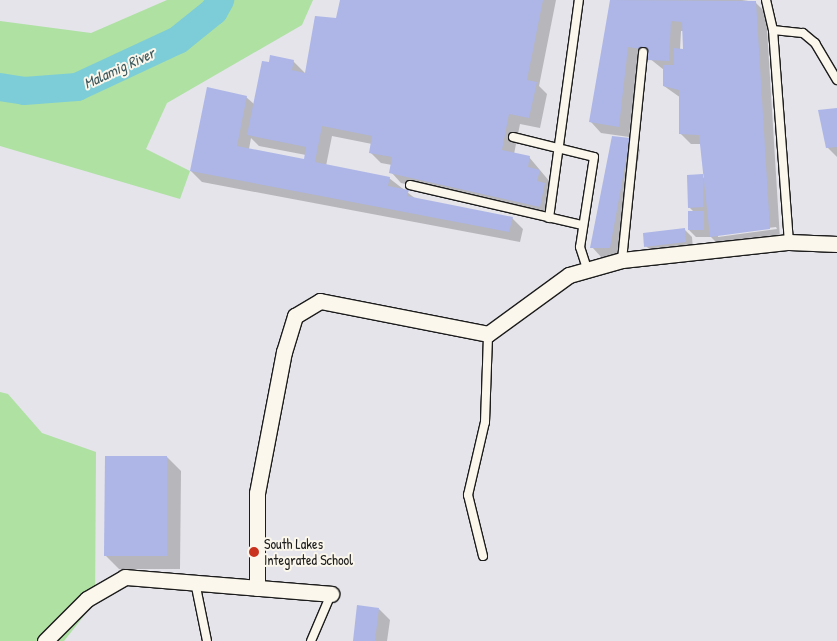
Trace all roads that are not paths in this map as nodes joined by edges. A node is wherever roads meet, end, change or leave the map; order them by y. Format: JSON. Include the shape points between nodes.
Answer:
{"nodes":[{"id":1,"x":579,"y":0,"type":"edge"},
{"id":2,"x":766,"y":0,"type":"edge"},
{"id":3,"x":773,"y":30,"type":"junction"},
{"id":4,"x":644,"y":52,"type":"dead end"},
{"id":5,"x":837,"y":80,"type":"edge"},
{"id":6,"x":513,"y":137,"type":"dead end"},
{"id":7,"x":557,"y":148,"type":"junction"},
{"id":8,"x":410,"y":185,"type":"dead end"},
{"id":9,"x":549,"y":218,"type":"junction"},
{"id":10,"x":582,"y":225,"type":"junction"},
{"id":11,"x":789,"y":242,"type":"junction"},
{"id":12,"x":837,"y":244,"type":"edge"},
{"id":13,"x":622,"y":260,"type":"junction"},
{"id":14,"x":587,"y":269,"type":"junction"},
{"id":15,"x":488,"y":334,"type":"junction"},
{"id":16,"x":483,"y":556,"type":"dead end"},
{"id":17,"x":195,"y":582,"type":"junction"},
{"id":18,"x":257,"y":588,"type":"junction"},
{"id":19,"x":331,"y":594,"type":"joint"},
{"id":20,"x":45,"y":641,"type":"edge"},
{"id":21,"x":207,"y":641,"type":"edge"},
{"id":22,"x":311,"y":641,"type":"edge"}],
"edges":[{"from":1,"to":7,"type":"lane"},
{"from":2,"to":3,"type":"lane"},
{"from":3,"to":5,"type":"lane","via":[[803,33],[816,43]]},
{"from":3,"to":11,"type":"lane"},
{"from":4,"to":13,"type":"lane"},
{"from":6,"to":7,"type":"lane"},
{"from":7,"to":9,"type":"lane"},
{"from":7,"to":10,"type":"lane","via":[[594,157]]},
{"from":8,"to":9,"type":"lane"},
{"from":9,"to":10,"type":"lane"},
{"from":10,"to":14,"type":"lane","via":[[582,258]]},
{"from":11,"to":12,"type":"street"},
{"from":11,"to":13,"type":"street"},
{"from":13,"to":14,"type":"street"},
{"from":14,"to":15,"type":"street","via":[[555,284]]},
{"from":15,"to":16,"type":"lane","via":[[485,422],[468,495]]},
{"from":15,"to":18,"type":"street","via":[[320,300],[295,316],[284,352],[257,492]]},
{"from":17,"to":18,"type":"street"},
{"from":17,"to":20,"type":"street","via":[[125,577],[109,582]]},
{"from":17,"to":21,"type":"lane"},
{"from":18,"to":19,"type":"street"},
{"from":19,"to":22,"type":"lane"}]}
